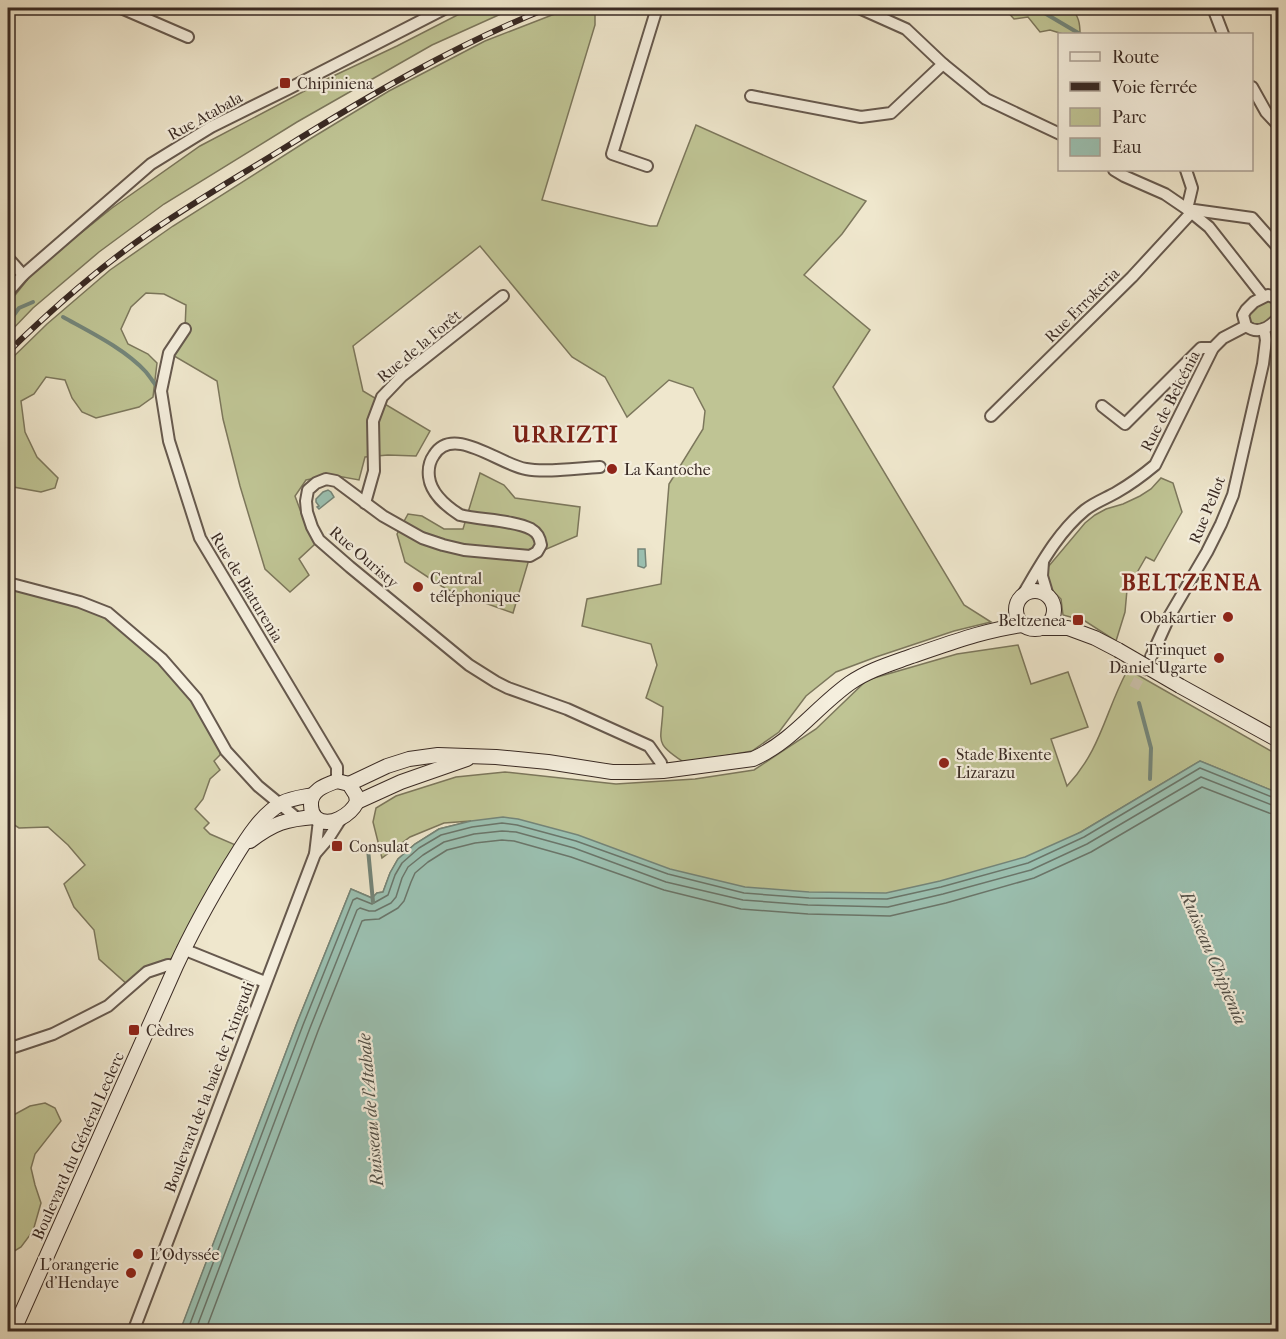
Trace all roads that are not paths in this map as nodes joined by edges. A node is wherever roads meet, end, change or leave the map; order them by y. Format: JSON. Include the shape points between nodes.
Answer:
{"nodes":[{"id":1,"x":121,"y":8,"type":"edge"},
{"id":2,"x":446,"y":8,"type":"edge"},
{"id":3,"x":657,"y":8,"type":"edge"},
{"id":4,"x":859,"y":8,"type":"edge"},
{"id":5,"x":1213,"y":8,"type":"edge"},
{"id":6,"x":1223,"y":33,"type":"edge"},
{"id":7,"x":188,"y":37,"type":"dead end"},
{"id":8,"x":943,"y":64,"type":"junction"},
{"id":9,"x":1253,"y":90,"type":"edge"},
{"id":10,"x":751,"y":96,"type":"dead end"},
{"id":11,"x":1278,"y":125,"type":"edge"},
{"id":12,"x":1058,"y":134,"type":"edge"},
{"id":13,"x":647,"y":166,"type":"dead end"},
{"id":14,"x":1116,"y":171,"type":"edge"},
{"id":15,"x":1186,"y":171,"type":"edge"},
{"id":16,"x":1189,"y":211,"type":"junction"},
{"id":17,"x":1276,"y":245,"type":"dead end"},
{"id":18,"x":8,"y":258,"type":"edge"},
{"id":19,"x":22,"y":275,"type":"junction"},
{"id":20,"x":8,"y":292,"type":"edge"},
{"id":21,"x":503,"y":296,"type":"dead end"},
{"id":22,"x":1263,"y":296,"type":"junction"},
{"id":23,"x":1278,"y":299,"type":"edge"},
{"id":24,"x":1278,"y":318,"type":"edge"},
{"id":25,"x":1246,"y":326,"type":"junction"},
{"id":26,"x":186,"y":329,"type":"dead end"},
{"id":27,"x":1264,"y":329,"type":"junction"},
{"id":28,"x":1214,"y":348,"type":"junction"},
{"id":29,"x":1102,"y":406,"type":"dead end"},
{"id":30,"x":991,"y":416,"type":"dead end"},
{"id":31,"x":600,"y":467,"type":"dead end"},
{"id":32,"x":365,"y":503,"type":"junction"},
{"id":33,"x":1043,"y":562,"type":"junction"},
{"id":34,"x":8,"y":583,"type":"edge"},
{"id":35,"x":1022,"y":596,"type":"junction"},
{"id":36,"x":1048,"y":596,"type":"junction"},
{"id":37,"x":1016,"y":611,"type":"junction"},
{"id":38,"x":1054,"y":614,"type":"junction"},
{"id":39,"x":1022,"y":625,"type":"junction"},
{"id":40,"x":999,"y":628,"type":"junction"},
{"id":41,"x":1044,"y":628,"type":"junction"},
{"id":42,"x":1068,"y":628,"type":"junction"},
{"id":43,"x":1151,"y":657,"type":"tunnel mouth"},
{"id":44,"x":1278,"y":740,"type":"edge"},
{"id":45,"x":471,"y":757,"type":"junction"},
{"id":46,"x":663,"y":771,"type":"junction"},
{"id":47,"x":343,"y":783,"type":"junction"},
{"id":48,"x":313,"y":795,"type":"junction"},
{"id":49,"x":357,"y":802,"type":"junction"},
{"id":50,"x":280,"y":804,"type":"junction"},
{"id":51,"x":342,"y":818,"type":"junction"},
{"id":52,"x":298,"y":819,"type":"junction"},
{"id":53,"x":317,"y":819,"type":"junction"},
{"id":54,"x":241,"y":848,"type":"junction"},
{"id":55,"x":315,"y":854,"type":"junction"},
{"id":56,"x":183,"y":949,"type":"junction"},
{"id":57,"x":176,"y":966,"type":"junction"},
{"id":58,"x":265,"y":982,"type":"junction"},
{"id":59,"x":8,"y":1048,"type":"edge"},
{"id":60,"x":13,"y":1332,"type":"edge"},
{"id":61,"x":134,"y":1332,"type":"edge"}],
"edges":[{"from":1,"to":7,"type":"street"},
{"from":2,"to":19,"type":"street","name":"Rue Atabala","via":[[211,127],[151,164]]},
{"from":3,"to":13,"type":"street","via":[[612,154]]},
{"from":4,"to":8,"type":"street","via":[[906,29]]},
{"from":5,"to":6,"type":"street"},
{"from":8,"to":10,"type":"street","via":[[891,113],[861,117]]},
{"from":8,"to":12,"type":"street","via":[[986,99]]},
{"from":9,"to":11,"type":"street"},
{"from":14,"to":16,"type":"street","via":[[1165,194]]},
{"from":15,"to":16,"type":"street","via":[[1192,188]]},
{"from":16,"to":17,"type":"street","via":[[1252,218]]},
{"from":16,"to":22,"type":"street","via":[[1209,227]]},
{"from":16,"to":30,"type":"street","name":"Rue Errokeria","via":[[1132,277]]},
{"from":18,"to":19,"type":"street"},
{"from":19,"to":20,"type":"street","name":"Rue Atabala"},
{"from":21,"to":32,"type":"street","name":"Rue de la Forêt","via":[[402,376],[382,397],[373,421],[374,471]]},
{"from":22,"to":23,"type":"street"},
{"from":22,"to":25,"type":"street","via":[[1243,315]]},
{"from":24,"to":27,"type":"street"},
{"from":25,"to":27,"type":"street","via":[[1251,330]]},
{"from":25,"to":28,"type":"street","name":"Rue de Belcénia","via":[[1223,338]]},
{"from":26,"to":47,"type":"street","name":"Rue de Biaturenia","via":[[169,353],[161,391],[169,441],[200,538]]},
{"from":27,"to":43,"type":"street","name":"Rue Pellot","via":[[1262,371],[1233,495]]},
{"from":28,"to":29,"type":"street","via":[[1201,348],[1125,424]]},
{"from":28,"to":33,"type":"street","name":"Rue de Belcénia","via":[[1155,465],[1085,510],[1052,546]]},
{"from":31,"to":32,"type":"street","name":"Rue Ouristy","via":[[524,469],[458,443],[449,443],[436,451],[428,469],[429,481],[438,497],[460,515],[533,530],[541,545],[530,556],[443,545],[402,528]]},
{"from":32,"to":46,"type":"street","name":"Rue Ouristy","via":[[346,487],[326,479],[308,490],[306,501],[319,540],[469,664],[508,688],[567,709],[649,746]]},
{"from":33,"to":35,"type":"street","name":"Rue de Belcénia"},
{"from":33,"to":36,"type":"street","via":[[1042,576]]},
{"from":34,"to":50,"type":"street","via":[[108,613],[162,659],[196,698],[226,751]]},
{"from":35,"to":36,"type":"main road","via":[[1038,591]]},
{"from":35,"to":37,"type":"main road"},
{"from":36,"to":38,"type":"main road"},
{"from":37,"to":39,"type":"main road"},
{"from":37,"to":40,"type":"main road"},
{"from":38,"to":41,"type":"main road"},
{"from":38,"to":42,"type":"main road"},
{"from":39,"to":40,"type":"main road"},
{"from":39,"to":41,"type":"main road"},
{"from":40,"to":46,"type":"main road","via":[[873,669],[839,691],[780,744],[753,759]]},
{"from":41,"to":42,"type":"main road"},
{"from":42,"to":44,"type":"main road","bridge":true,"via":[[1118,650]]},
{"from":45,"to":46,"type":"main road","via":[[548,762],[612,772]]},
{"from":45,"to":47,"type":"main road","via":[[438,755],[409,759]]},
{"from":45,"to":49,"type":"main road"},
{"from":47,"to":48,"type":"main road","via":[[318,789]]},
{"from":47,"to":49,"type":"main road","via":[[356,795]]},
{"from":48,"to":50,"type":"main road","name":"Boulevard du Général Leclerc"},
{"from":48,"to":53,"type":"main road","via":[[310,806]]},
{"from":49,"to":51,"type":"main road"},
{"from":50,"to":52,"type":"street"},
{"from":50,"to":54,"type":"main road","name":"Boulevard du Général Leclerc","via":[[260,822]]},
{"from":51,"to":53,"type":"main road","via":[[325,822]]},
{"from":51,"to":55,"type":"street"},
{"from":52,"to":53,"type":"main road","name":"Boulevard du Général Leclerc"},
{"from":52,"to":54,"type":"main road","name":"Boulevard du Général Leclerc","via":[[277,824]]},
{"from":53,"to":55,"type":"street"},
{"from":54,"to":56,"type":"main road","name":"Boulevard du Général Leclerc"},
{"from":55,"to":58,"type":"street","name":"Boulevard de la baie de Txingudi"},
{"from":56,"to":57,"type":"main road","name":"Boulevard du Général Leclerc"},
{"from":56,"to":58,"type":"street"},
{"from":57,"to":59,"type":"street","via":[[147,972],[108,1006],[53,1034]]},
{"from":57,"to":60,"type":"main road","name":"Boulevard du Général Leclerc"},
{"from":58,"to":61,"type":"street","name":"Boulevard de la baie de Txingudi"}]}
